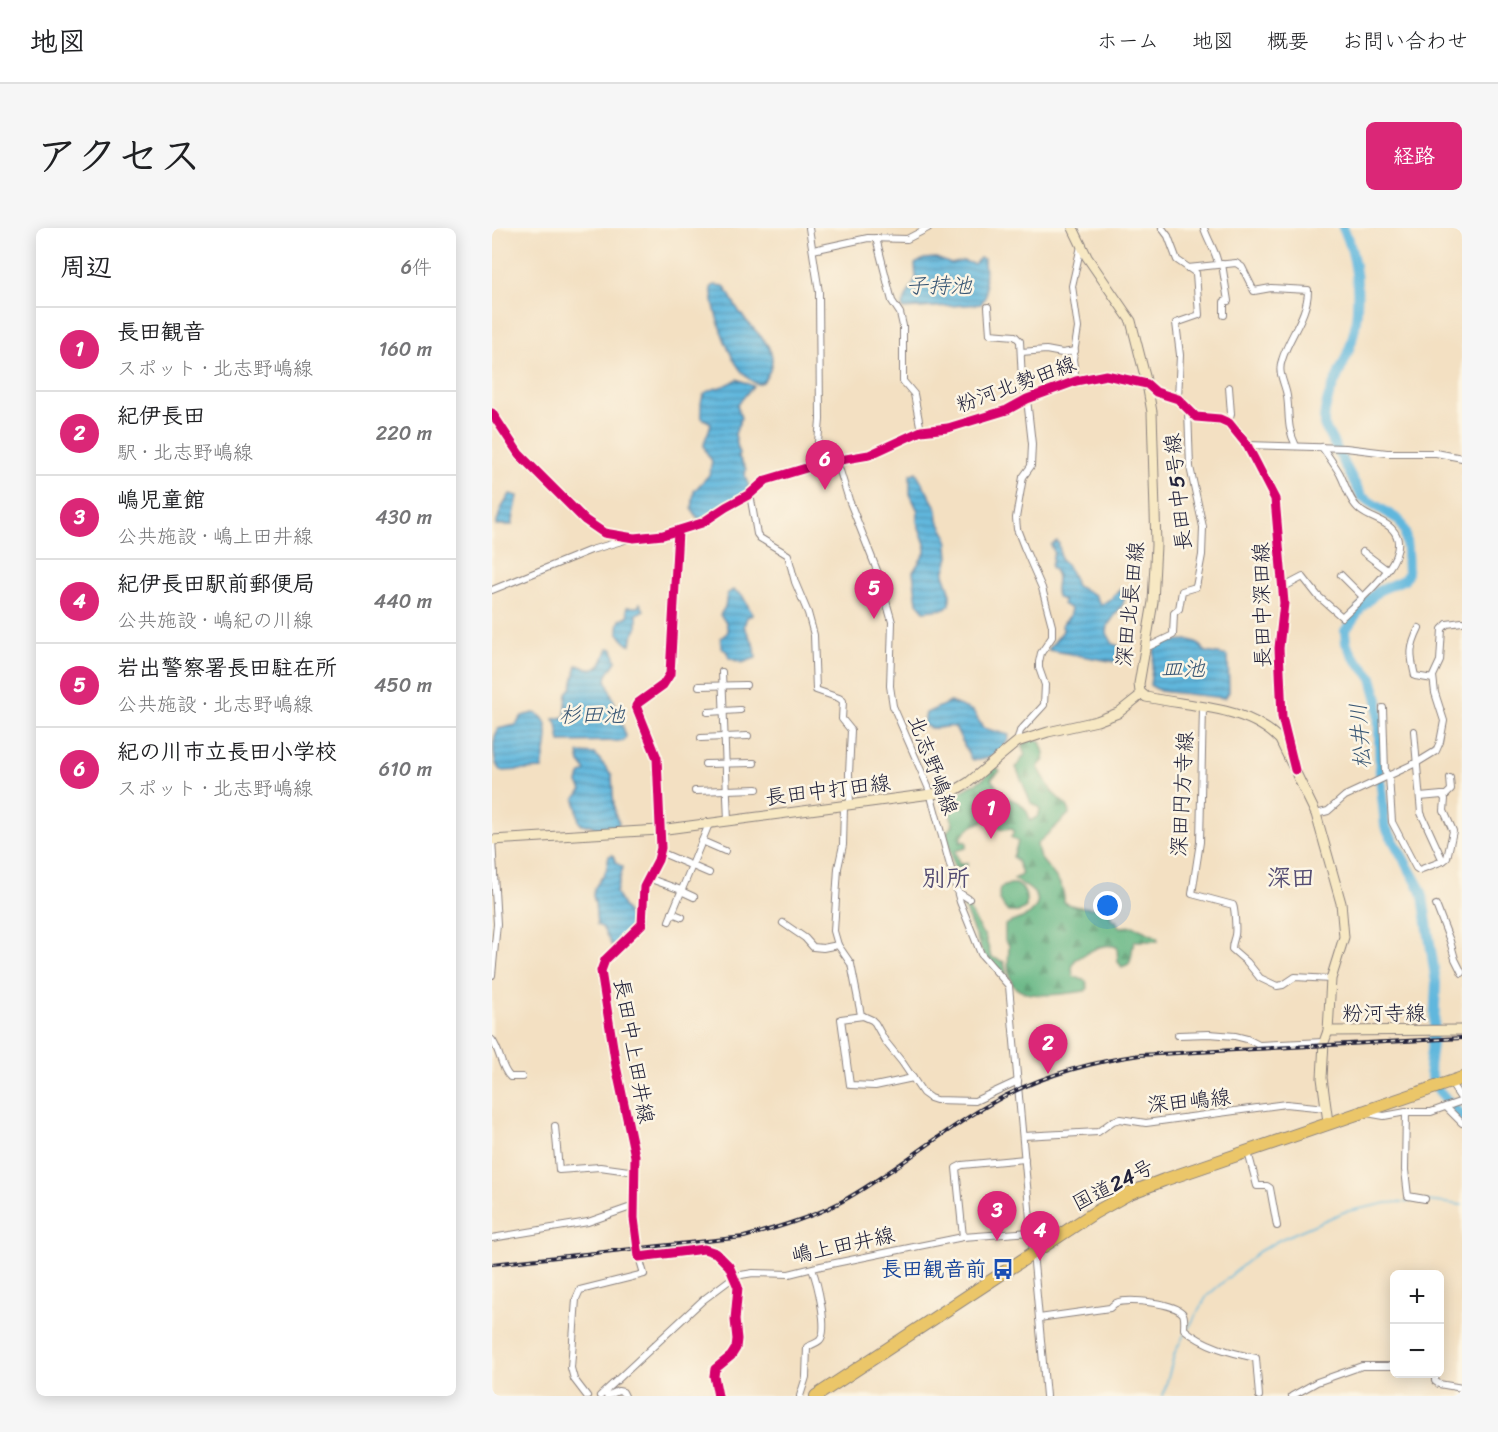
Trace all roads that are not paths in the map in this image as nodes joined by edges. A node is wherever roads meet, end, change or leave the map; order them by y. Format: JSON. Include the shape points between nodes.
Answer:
{"nodes":[{"id":1,"x":809,"y":228,"type":"edge"},
{"id":2,"x":928,"y":228,"type":"edge"},
{"id":3,"x":1073,"y":228,"type":"edge"},
{"id":4,"x":1162,"y":228,"type":"edge"},
{"id":5,"x":1204,"y":228,"type":"edge"},
{"id":6,"x":876,"y":238,"type":"junction"},
{"id":7,"x":1081,"y":245,"type":"junction"},
{"id":8,"x":813,"y":250,"type":"junction"},
{"id":9,"x":1220,"y":264,"type":"junction"},
{"id":10,"x":1188,"y":268,"type":"junction"},
{"id":11,"x":988,"y":307,"type":"dead end"},
{"id":12,"x":1224,"y":315,"type":"dead end"},
{"id":13,"x":1075,"y":351,"type":"junction"},
{"id":14,"x":1021,"y":352,"type":"junction"},
{"id":15,"x":1076,"y":381,"type":"junction"},
{"id":16,"x":1147,"y":384,"type":"junction"},
{"id":17,"x":1229,"y":387,"type":"dead end"},
{"id":18,"x":1027,"y":399,"type":"junction"},
{"id":19,"x":1178,"y":399,"type":"junction"},
{"id":20,"x":1188,"y":410,"type":"junction"},
{"id":21,"x":492,"y":413,"type":"edge"},
{"id":22,"x":1229,"y":423,"type":"junction"},
{"id":23,"x":921,"y":431,"type":"junction"},
{"id":24,"x":1247,"y":446,"type":"junction"},
{"id":25,"x":1296,"y":446,"type":"junction"},
{"id":26,"x":1324,"y":447,"type":"junction"},
{"id":27,"x":1462,"y":458,"type":"edge"},
{"id":28,"x":837,"y":461,"type":"junction"},
{"id":29,"x":823,"y":463,"type":"junction"},
{"id":30,"x":750,"y":494,"type":"junction"},
{"id":31,"x":678,"y":531,"type":"junction"},
{"id":32,"x":634,"y":538,"type":"junction"},
{"id":33,"x":1363,"y":552,"type":"dead end"},
{"id":34,"x":1387,"y":570,"type":"junction"},
{"id":35,"x":1341,"y":574,"type":"dead end"},
{"id":36,"x":1284,"y":587,"type":"junction"},
{"id":37,"x":492,"y":590,"type":"edge"},
{"id":38,"x":1363,"y":597,"type":"junction"},
{"id":39,"x":1462,"y":622,"type":"edge"},
{"id":40,"x":1419,"y":628,"type":"dead end"},
{"id":41,"x":1146,"y":648,"type":"junction"},
{"id":42,"x":722,"y":672,"type":"dead end"},
{"id":43,"x":1433,"y":679,"type":"junction"},
{"id":44,"x":746,"y":684,"type":"dead end"},
{"id":45,"x":723,"y":685,"type":"junction"},
{"id":46,"x":699,"y":686,"type":"dead end"},
{"id":47,"x":1142,"y":694,"type":"junction"},
{"id":48,"x":1203,"y":707,"type":"junction"},
{"id":49,"x":1383,"y":708,"type":"dead end"},
{"id":50,"x":740,"y":710,"type":"dead end"},
{"id":51,"x":724,"y":711,"type":"junction"},
{"id":52,"x":708,"y":712,"type":"dead end"},
{"id":53,"x":1414,"y":731,"type":"dead end"},
{"id":54,"x":748,"y":736,"type":"dead end"},
{"id":55,"x":724,"y":737,"type":"junction"},
{"id":56,"x":701,"y":738,"type":"dead end"},
{"id":57,"x":1017,"y":742,"type":"junction"},
{"id":58,"x":1418,"y":762,"type":"junction"},
{"id":59,"x":754,"y":763,"type":"dead end"},
{"id":60,"x":705,"y":764,"type":"dead end"},
{"id":61,"x":725,"y":764,"type":"junction"},
{"id":62,"x":1295,"y":770,"type":"junction"},
{"id":63,"x":1386,"y":777,"type":"junction"},
{"id":64,"x":1450,"y":778,"type":"dead end"},
{"id":65,"x":757,"y":789,"type":"dead end"},
{"id":66,"x":726,"y":790,"type":"junction"},
{"id":67,"x":696,"y":791,"type":"dead end"},
{"id":68,"x":931,"y":795,"type":"junction"},
{"id":69,"x":1442,"y":795,"type":"junction"},
{"id":70,"x":1420,"y":797,"type":"junction"},
{"id":71,"x":847,"y":805,"type":"junction"},
{"id":72,"x":1316,"y":814,"type":"junction"},
{"id":73,"x":728,"y":821,"type":"junction"},
{"id":74,"x":710,"y":824,"type":"junction"},
{"id":75,"x":659,"y":830,"type":"junction"},
{"id":76,"x":492,"y":840,"type":"edge"},
{"id":77,"x":702,"y":841,"type":"junction"},
{"id":78,"x":725,"y":851,"type":"dead end"},
{"id":79,"x":660,"y":852,"type":"junction"},
{"id":80,"x":1443,"y":861,"type":"junction"},
{"id":81,"x":691,"y":866,"type":"junction"},
{"id":82,"x":709,"y":873,"type":"dead end"},
{"id":83,"x":648,"y":878,"type":"junction"},
{"id":84,"x":681,"y":890,"type":"junction"},
{"id":85,"x":957,"y":892,"type":"junction"},
{"id":86,"x":693,"y":897,"type":"dead end"},
{"id":87,"x":969,"y":899,"type":"dead end"},
{"id":88,"x":1436,"y":905,"type":"dead end"},
{"id":89,"x":672,"y":913,"type":"junction"},
{"id":90,"x":682,"y":917,"type":"dead end"},
{"id":91,"x":669,"y":921,"type":"dead end"},
{"id":92,"x":783,"y":923,"type":"dead end"},
{"id":93,"x":838,"y":945,"type":"junction"},
{"id":94,"x":1462,"y":973,"type":"edge"},
{"id":95,"x":492,"y":975,"type":"edge"},
{"id":96,"x":1331,"y":979,"type":"junction"},
{"id":97,"x":863,"y":1016,"type":"junction"},
{"id":98,"x":1328,"y":1030,"type":"junction"},
{"id":99,"x":1462,"y":1030,"type":"edge"},
{"id":100,"x":1179,"y":1035,"type":"dead end"},
{"id":101,"x":492,"y":1040,"type":"edge"},
{"id":102,"x":1324,"y":1042,"type":"junction"},
{"id":103,"x":522,"y":1077,"type":"dead end"},
{"id":104,"x":913,"y":1078,"type":"junction"},
{"id":105,"x":1018,"y":1081,"type":"junction"},
{"id":106,"x":1453,"y":1081,"type":"edge"},
{"id":107,"x":1461,"y":1101,"type":"edge"},
{"id":108,"x":1447,"y":1107,"type":"junction"},
{"id":109,"x":1326,"y":1108,"type":"junction"},
{"id":110,"x":1365,"y":1112,"type":"junction"},
{"id":111,"x":1406,"y":1112,"type":"junction"},
{"id":112,"x":1328,"y":1122,"type":"junction"},
{"id":113,"x":1462,"y":1123,"type":"edge"},
{"id":114,"x":555,"y":1126,"type":"dead end"},
{"id":115,"x":1023,"y":1136,"type":"junction"},
{"id":116,"x":1248,"y":1152,"type":"junction"},
{"id":117,"x":1025,"y":1159,"type":"junction"},
{"id":118,"x":636,"y":1172,"type":"junction"},
{"id":119,"x":1425,"y":1199,"type":"dead end"},
{"id":120,"x":634,"y":1206,"type":"junction"},
{"id":121,"x":1277,"y":1226,"type":"dead end"},
{"id":122,"x":1031,"y":1232,"type":"junction"},
{"id":123,"x":492,"y":1238,"type":"edge"},
{"id":124,"x":963,"y":1238,"type":"junction"},
{"id":125,"x":1033,"y":1253,"type":"junction"},
{"id":126,"x":639,"y":1256,"type":"junction"},
{"id":127,"x":812,"y":1269,"type":"junction"},
{"id":128,"x":735,"y":1276,"type":"junction"},
{"id":129,"x":1039,"y":1318,"type":"junction"},
{"id":130,"x":1390,"y":1366,"type":"edge"},
{"id":131,"x":1435,"y":1378,"type":"edge"},
{"id":132,"x":1462,"y":1388,"type":"edge"},
{"id":133,"x":587,"y":1396,"type":"edge"},
{"id":134,"x":600,"y":1396,"type":"edge"},
{"id":135,"x":607,"y":1396,"type":"edge"},
{"id":136,"x":625,"y":1396,"type":"edge"},
{"id":137,"x":718,"y":1396,"type":"edge"},
{"id":138,"x":800,"y":1396,"type":"edge"},
{"id":139,"x":816,"y":1396,"type":"edge"},
{"id":140,"x":1046,"y":1396,"type":"edge"},
{"id":141,"x":1259,"y":1396,"type":"edge"},
{"id":142,"x":1292,"y":1396,"type":"edge"}],
"edges":[{"from":1,"to":8,"type":"street"},
{"from":2,"to":6,"type":"street","via":[[907,239]]},
{"from":3,"to":7,"type":"street","name":"深田北長田線"},
{"from":4,"to":10,"type":"street","via":[[1176,260]]},
{"from":5,"to":9,"type":"street"},
{"from":6,"to":8,"type":"street"},
{"from":6,"to":23,"type":"street","via":[[891,301],[903,326],[903,381],[914,394]]},
{"from":7,"to":13,"type":"street","via":[[1072,286],[1078,328]]},
{"from":7,"to":16,"type":"street","name":"深田北長田線","via":[[1131,321]]},
{"from":8,"to":29,"type":"street","via":[[819,292],[818,442]]},
{"from":9,"to":10,"type":"street"},
{"from":9,"to":12,"type":"street","via":[[1228,301],[1224,302]]},
{"from":9,"to":25,"type":"street","via":[[1240,264],[1254,291],[1308,290],[1303,314],[1280,368],[1287,395],[1288,429]]},
{"from":10,"to":19,"type":"street","via":[[1196,273],[1198,315],[1176,322],[1180,356]]},
{"from":11,"to":14,"type":"street","via":[[990,334],[1017,337]]},
{"from":13,"to":14,"type":"street"},
{"from":13,"to":15,"type":"street"},
{"from":14,"to":18,"type":"street"},
{"from":15,"to":16,"type":"street","name":"粉河北勢田線","via":[[1106,375]]},
{"from":15,"to":18,"type":"street","name":"粉河北勢田線"},
{"from":16,"to":19,"type":"street","name":"粉河北勢田線","via":[[1156,392]]},
{"from":16,"to":41,"type":"street","name":"深田北長田線","via":[[1154,432],[1156,545]]},
{"from":17,"to":22,"type":"street"},
{"from":18,"to":23,"type":"street","name":"粉河北勢田線","via":[[1007,410],[948,428]]},
{"from":18,"to":57,"type":"street","via":[[1032,462],[1023,477],[1017,529],[1042,588],[1052,637],[1039,662],[1045,685],[1044,705],[1020,731]]},
{"from":19,"to":20,"type":"street","name":"粉河北勢田線"},
{"from":20,"to":22,"type":"street","via":[[1196,417]]},
{"from":20,"to":41,"type":"street","name":"長田中5号線","via":[[1190,467],[1203,527],[1200,566],[1196,587],[1182,591],[1179,609],[1174,613],[1173,635]]},
{"from":21,"to":32,"type":"street","name":"粉河北勢田線","via":[[519,454],[585,520],[604,533]]},
{"from":22,"to":24,"type":"street"},
{"from":23,"to":28,"type":"street","name":"粉河北勢田線","via":[[869,455]]},
{"from":24,"to":25,"type":"street"},
{"from":24,"to":36,"type":"street","name":"長田中深田線","via":[[1275,499]]},
{"from":25,"to":26,"type":"street"},
{"from":26,"to":27,"type":"street"},
{"from":26,"to":34,"type":"street","via":[[1354,503],[1395,533],[1397,556]]},
{"from":28,"to":29,"type":"street","name":"粉河北勢田線"},
{"from":28,"to":68,"type":"street","name":"北志野嶋線","via":[[892,622],[893,706]]},
{"from":29,"to":30,"type":"street","name":"粉河北勢田線","via":[[766,480]]},
{"from":30,"to":31,"type":"street","name":"粉河北勢田線","via":[[702,523]]},
{"from":30,"to":71,"type":"street","via":[[757,534],[788,555],[815,641],[816,690],[843,701],[842,719],[851,730]]},
{"from":31,"to":32,"type":"street","name":"粉河北勢田線"},
{"from":31,"to":75,"type":"street","name":"長田中上田井線","via":[[670,674],[663,685],[636,706],[657,758]]},
{"from":32,"to":37,"type":"street","via":[[591,550]]},
{"from":33,"to":34,"type":"street"},
{"from":34,"to":38,"type":"street"},
{"from":35,"to":38,"type":"street"},
{"from":36,"to":38,"type":"street","via":[[1303,577],[1342,617]]},
{"from":36,"to":62,"type":"street","name":"長田中深田線","via":[[1279,648],[1282,717]]},
{"from":39,"to":43,"type":"street","via":[[1442,628],[1440,661]]},
{"from":40,"to":43,"type":"street","via":[[1411,645],[1415,676]]},
{"from":41,"to":47,"type":"street","name":"深田北長田線","via":[[1139,684]]},
{"from":42,"to":45,"type":"street"},
{"from":43,"to":58,"type":"street","via":[[1443,730],[1436,751]]},
{"from":44,"to":45,"type":"street"},
{"from":45,"to":46,"type":"street"},
{"from":45,"to":51,"type":"street"},
{"from":47,"to":48,"type":"street","name":"深田北長田線"},
{"from":47,"to":57,"type":"street","name":"長田中打田線","via":[[1118,713]]},
{"from":48,"to":62,"type":"street","name":"深田北長田線","via":[[1246,718],[1269,730],[1280,740]]},
{"from":48,"to":96,"type":"street","name":"深田円方寺線","via":[[1200,842],[1192,894],[1233,905],[1236,930],[1232,949],[1260,978],[1277,986],[1295,977]]},
{"from":49,"to":63,"type":"street"},
{"from":50,"to":51,"type":"street"},
{"from":51,"to":52,"type":"street"},
{"from":51,"to":55,"type":"street"},
{"from":53,"to":58,"type":"street"},
{"from":54,"to":55,"type":"street"},
{"from":55,"to":56,"type":"street"},
{"from":55,"to":61,"type":"street"},
{"from":57,"to":68,"type":"street","name":"長田中打田線","via":[[969,782],[954,791]]},
{"from":58,"to":63,"type":"street"},
{"from":58,"to":70,"type":"street"},
{"from":59,"to":61,"type":"street"},
{"from":60,"to":61,"type":"street"},
{"from":61,"to":66,"type":"street"},
{"from":62,"to":72,"type":"street","name":"深田北長田線"},
{"from":63,"to":72,"type":"street"},
{"from":63,"to":80,"type":"street","via":[[1392,822],[1416,868],[1423,870]]},
{"from":64,"to":69,"type":"street","via":[[1450,790]]},
{"from":65,"to":66,"type":"street"},
{"from":66,"to":67,"type":"street"},
{"from":66,"to":73,"type":"street"},
{"from":68,"to":71,"type":"street","name":"長田中打田線"},
{"from":68,"to":85,"type":"street","name":"北志野嶋線"},
{"from":69,"to":70,"type":"street"},
{"from":69,"to":80,"type":"street","via":[[1453,831]]},
{"from":70,"to":80,"type":"street","via":[[1421,813]]},
{"from":71,"to":73,"type":"street","name":"長田中打田線"},
{"from":71,"to":93,"type":"street","via":[[835,910]]},
{"from":72,"to":96,"type":"street","name":"深田北長田線","via":[[1344,927]]},
{"from":73,"to":74,"type":"street","name":"長田中打田線"},
{"from":74,"to":75,"type":"street","name":"長田中打田線"},
{"from":74,"to":77,"type":"street"},
{"from":75,"to":76,"type":"street","name":"長田中打田線"},
{"from":75,"to":79,"type":"street","name":"長田中上田井線"},
{"from":76,"to":95,"type":"street","via":[[497,924]]},
{"from":77,"to":78,"type":"street"},
{"from":77,"to":81,"type":"street"},
{"from":79,"to":81,"type":"street"},
{"from":79,"to":83,"type":"street","name":"長田中上田井線"},
{"from":81,"to":82,"type":"street"},
{"from":81,"to":84,"type":"street"},
{"from":83,"to":84,"type":"street"},
{"from":83,"to":118,"type":"street","name":"長田中上田井線","via":[[642,899],[642,924],[605,960],[601,972]]},
{"from":84,"to":86,"type":"street"},
{"from":84,"to":89,"type":"street"},
{"from":85,"to":87,"type":"street"},
{"from":85,"to":105,"type":"street","name":"北志野嶋線","via":[[981,954],[1009,986]]},
{"from":88,"to":94,"type":"street"},
{"from":89,"to":90,"type":"street"},
{"from":89,"to":91,"type":"street"},
{"from":92,"to":93,"type":"street","via":[[813,947]]},
{"from":93,"to":97,"type":"street","via":[[851,964]]},
{"from":96,"to":98,"type":"street","name":"深田北長田線"},
{"from":97,"to":104,"type":"street","via":[[875,1023]]},
{"from":97,"to":104,"type":"street","via":[[841,1019],[850,1085],[875,1086]]},
{"from":98,"to":99,"type":"street","name":"粉河寺線"},
{"from":98,"to":102,"type":"street","name":"粉河寺線"},
{"from":100,"to":102,"type":"street","via":[[1235,1036],[1259,1045]]},
{"from":101,"to":103,"type":"street","via":[[505,1073]]},
{"from":102,"to":109,"type":"street","name":"粉河寺線","via":[[1322,1078]]},
{"from":104,"to":105,"type":"street","via":[[930,1098],[959,1101],[985,1098]]},
{"from":105,"to":115,"type":"street","name":"北志野嶋線"},
{"from":106,"to":107,"type":"street"},
{"from":106,"to":110,"type":"highway","name":"国道24号"},
{"from":107,"to":108,"type":"street"},
{"from":108,"to":111,"type":"street","via":[[1431,1113]]},
{"from":108,"to":113,"type":"street"},
{"from":109,"to":112,"type":"street","name":"粉河寺線"},
{"from":109,"to":115,"type":"street","name":"深田嶋線","via":[[1286,1104],[1146,1123],[1120,1119],[1098,1132]]},
{"from":110,"to":111,"type":"street","via":[[1384,1116]]},
{"from":110,"to":112,"type":"highway","name":"国道24号"},
{"from":111,"to":119,"type":"street","via":[[1408,1196]]},
{"from":112,"to":116,"type":"highway","name":"国道24号"},
{"from":114,"to":118,"type":"street","via":[[559,1170],[600,1167]]},
{"from":115,"to":117,"type":"street","name":"北志野嶋線"},
{"from":116,"to":121,"type":"street","via":[[1257,1186],[1270,1188]]},
{"from":116,"to":125,"type":"highway","name":"国道24号","via":[[1130,1193]]},
{"from":117,"to":122,"type":"street","name":"北志野嶋線"},
{"from":117,"to":124,"type":"street","via":[[956,1168]]},
{"from":118,"to":120,"type":"street","name":"長田中上田井線"},
{"from":120,"to":123,"type":"street","via":[[588,1222]]},
{"from":120,"to":126,"type":"street","name":"長田中上田井線","bridge":true},
{"from":122,"to":124,"type":"street","name":"嶋上田井線"},
{"from":122,"to":125,"type":"street","name":"北志野嶋線"},
{"from":124,"to":127,"type":"street","name":"嶋上田井線"},
{"from":125,"to":129,"type":"street","name":"北志野嶋線"},
{"from":125,"to":139,"type":"highway","name":"国道24号"},
{"from":126,"to":128,"type":"street","via":[[704,1249],[722,1257]]},
{"from":126,"to":133,"type":"street","via":[[644,1274],[580,1290],[576,1299],[570,1368]]},
{"from":127,"to":128,"type":"street","name":"嶋上田井線","via":[[789,1275]]},
{"from":127,"to":138,"type":"street","via":[[818,1286],[822,1337],[807,1347],[806,1377]]},
{"from":128,"to":134,"type":"street","via":[[695,1307]]},
{"from":128,"to":137,"type":"street","via":[[736,1348],[715,1369]]},
{"from":129,"to":140,"type":"street","name":"北志野嶋線"},
{"from":129,"to":141,"type":"street","via":[[1110,1308],[1115,1303],[1138,1301],[1169,1306],[1184,1315],[1187,1331],[1231,1354],[1257,1358]]},
{"from":130,"to":142,"type":"street","via":[[1362,1366],[1317,1382]]},
{"from":131,"to":132,"type":"street","via":[[1439,1384]]},
{"from":135,"to":136,"type":"street","via":[[618,1390]]}]}
